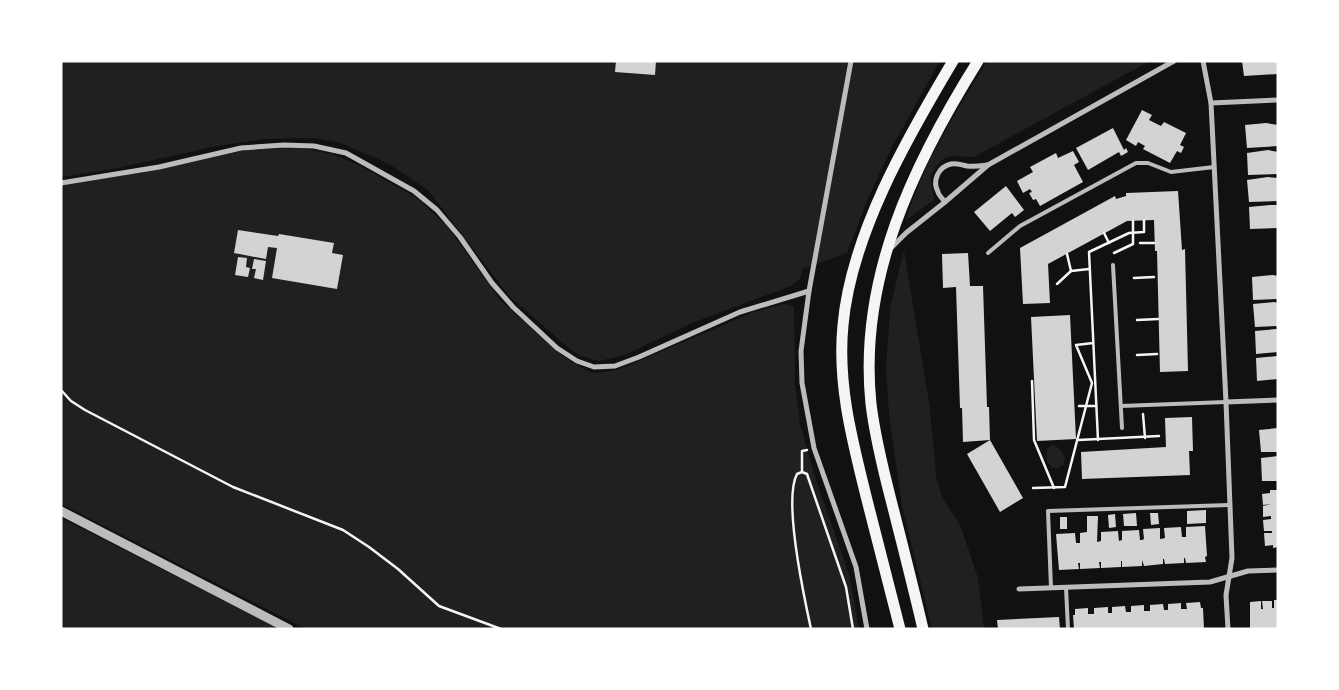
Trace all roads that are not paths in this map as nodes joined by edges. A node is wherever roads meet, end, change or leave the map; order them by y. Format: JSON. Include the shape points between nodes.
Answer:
{"nodes":[{"id":1,"x":851,"y":61,"type":"edge"},
{"id":2,"x":952,"y":61,"type":"edge"},
{"id":3,"x":978,"y":61,"type":"edge"},
{"id":4,"x":1174,"y":61,"type":"edge"},
{"id":5,"x":1203,"y":61,"type":"edge"},
{"id":6,"x":1278,"y":100,"type":"edge"},
{"id":7,"x":1211,"y":103,"type":"junction"},
{"id":8,"x":988,"y":165,"type":"junction"},
{"id":9,"x":1214,"y":167,"type":"junction"},
{"id":10,"x":61,"y":183,"type":"edge"},
{"id":11,"x":945,"y":202,"type":"junction"},
{"id":12,"x":988,"y":253,"type":"dead end"},
{"id":13,"x":884,"y":256,"type":"junction"},
{"id":14,"x":1113,"y":266,"type":"dead end"},
{"id":15,"x":809,"y":291,"type":"junction"},
{"id":16,"x":1278,"y":400,"type":"edge"},
{"id":17,"x":1226,"y":402,"type":"junction"},
{"id":18,"x":1121,"y":406,"type":"junction"},
{"id":19,"x":1122,"y":428,"type":"dead end"},
{"id":20,"x":1230,"y":505,"type":"junction"},
{"id":21,"x":61,"y":512,"type":"edge"},
{"id":22,"x":1278,"y":570,"type":"edge"},
{"id":23,"x":1229,"y":577,"type":"junction"},
{"id":24,"x":1051,"y":588,"type":"junction"},
{"id":25,"x":1066,"y":588,"type":"junction"},
{"id":26,"x":1019,"y":590,"type":"dead end"},
{"id":27,"x":289,"y":629,"type":"edge"},
{"id":28,"x":867,"y":629,"type":"edge"},
{"id":29,"x":900,"y":629,"type":"edge"},
{"id":30,"x":923,"y":629,"type":"edge"},
{"id":31,"x":1068,"y":629,"type":"edge"},
{"id":32,"x":1228,"y":629,"type":"edge"}],
"edges":[{"from":1,"to":15,"type":"street"},
{"from":2,"to":29,"type":"main road","via":[[884,188],[853,270],[843,326],[842,369],[846,410]]},
{"from":3,"to":13,"type":"main road","via":[[926,150]]},
{"from":4,"to":8,"type":"street"},
{"from":5,"to":7,"type":"street"},
{"from":6,"to":7,"type":"street"},
{"from":7,"to":9,"type":"street"},
{"from":8,"to":11,"type":"street"},
{"from":8,"to":11,"type":"street","via":[[952,164],[939,172],[935,185]]},
{"from":9,"to":12,"type":"lane","via":[[1171,172],[1148,163],[1136,163],[1020,226]]},
{"from":9,"to":17,"type":"street"},
{"from":10,"to":15,"type":"street","via":[[240,148],[314,146],[346,154],[414,191],[437,210],[513,307],[557,348],[594,367],[615,366],[740,312]]},
{"from":11,"to":13,"type":"street","via":[[906,233]]},
{"from":13,"to":30,"type":"main road","via":[[873,309],[869,370],[871,405],[880,456]]},
{"from":14,"to":18,"type":"lane"},
{"from":15,"to":28,"type":"street","via":[[801,351],[802,383],[814,448],[856,567]]},
{"from":16,"to":17,"type":"street"},
{"from":17,"to":18,"type":"lane"},
{"from":17,"to":20,"type":"street"},
{"from":18,"to":19,"type":"lane"},
{"from":20,"to":23,"type":"street","via":[[1232,558]]},
{"from":20,"to":24,"type":"lane","via":[[1048,511]]},
{"from":21,"to":27,"type":"street"},
{"from":22,"to":23,"type":"street","via":[[1248,571]]},
{"from":23,"to":25,"type":"street","via":[[1210,582]]},
{"from":23,"to":32,"type":"street","via":[[1226,595]]},
{"from":24,"to":25,"type":"street"},
{"from":24,"to":26,"type":"street"},
{"from":25,"to":31,"type":"lane"}]}
